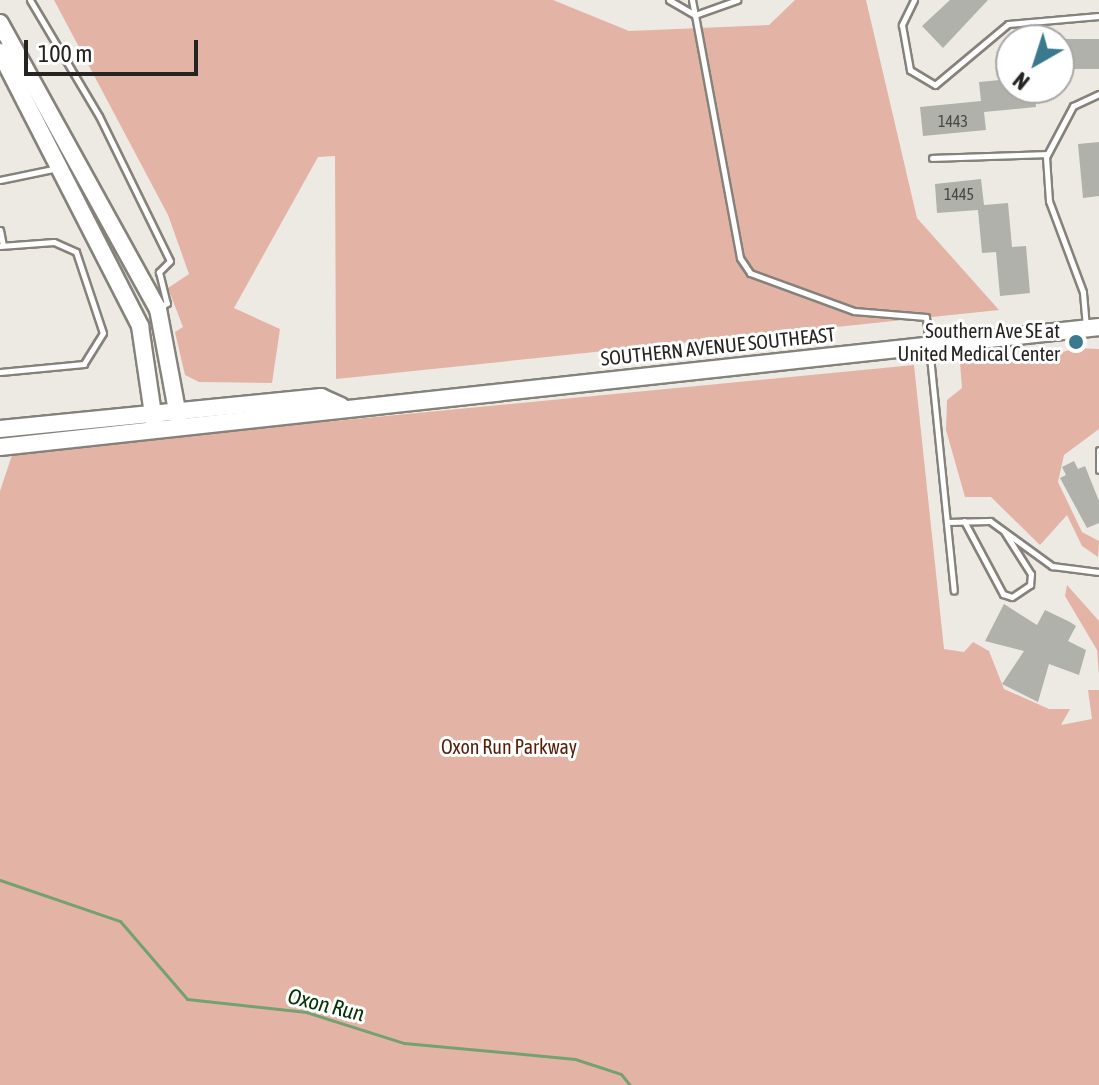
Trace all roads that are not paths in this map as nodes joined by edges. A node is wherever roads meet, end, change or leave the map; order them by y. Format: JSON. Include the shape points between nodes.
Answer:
{"nodes":[{"id":1,"x":30,"y":0,"type":"edge"},
{"id":2,"x":669,"y":0,"type":"edge"},
{"id":3,"x":692,"y":0,"type":"edge"},
{"id":4,"x":737,"y":0,"type":"edge"},
{"id":5,"x":914,"y":0,"type":"edge"},
{"id":6,"x":695,"y":15,"type":"junction"},
{"id":7,"x":1099,"y":16,"type":"edge"},
{"id":8,"x":0,"y":23,"type":"edge"},
{"id":9,"x":0,"y":52,"type":"edge"},
{"id":10,"x":1099,"y":94,"type":"edge"},
{"id":11,"x":1047,"y":154,"type":"junction"},
{"id":12,"x":932,"y":158,"type":"dead end"},
{"id":13,"x":80,"y":159,"type":"junction"},
{"id":14,"x":59,"y":168,"type":"junction"},
{"id":15,"x":0,"y":180,"type":"edge"},
{"id":16,"x":0,"y":230,"type":"edge"},
{"id":17,"x":1,"y":246,"type":"edge"},
{"id":18,"x":158,"y":309,"type":"junction"},
{"id":19,"x":1092,"y":327,"type":"edge"},
{"id":20,"x":930,"y":344,"type":"junction"},
{"id":21,"x":0,"y":372,"type":"edge"},
{"id":22,"x":174,"y":373,"type":"junction"},
{"id":23,"x":210,"y":405,"type":"junction"},
{"id":24,"x":341,"y":406,"type":"junction"},
{"id":25,"x":179,"y":418,"type":"junction"},
{"id":26,"x":154,"y":420,"type":"junction"},
{"id":27,"x":0,"y":429,"type":"edge"},
{"id":28,"x":0,"y":447,"type":"edge"},
{"id":29,"x":1099,"y":450,"type":"edge"},
{"id":30,"x":1099,"y":470,"type":"edge"},
{"id":31,"x":964,"y":521,"type":"junction"},
{"id":32,"x":947,"y":522,"type":"junction"},
{"id":33,"x":1005,"y":533,"type":"junction"},
{"id":34,"x":1099,"y":572,"type":"edge"},
{"id":35,"x":954,"y":591,"type":"dead end"}],
"edges":[{"from":1,"to":18,"type":"lane","via":[[99,116],[170,261],[159,272],[167,303]]},
{"from":2,"to":6,"type":"lane"},
{"from":3,"to":6,"type":"lane"},
{"from":4,"to":6,"type":"lane"},
{"from":5,"to":7,"type":"lane","via":[[902,25],[910,70],[935,85],[1008,24]]},
{"from":6,"to":20,"type":"lane","via":[[740,258],[750,273],[854,311],[920,313]]},
{"from":8,"to":13,"type":"main road"},
{"from":9,"to":14,"type":"main road"},
{"from":10,"to":11,"type":"lane","via":[[1073,106]]},
{"from":11,"to":12,"type":"lane"},
{"from":11,"to":19,"type":"lane","via":[[1049,201]]},
{"from":13,"to":14,"type":"lane"},
{"from":13,"to":18,"type":"main road"},
{"from":14,"to":15,"type":"lane"},
{"from":14,"to":26,"type":"main road","via":[[140,326]]},
{"from":16,"to":17,"type":"lane"},
{"from":17,"to":21,"type":"lane","via":[[54,242],[76,252],[103,333],[84,364]]},
{"from":18,"to":22,"type":"main road"},
{"from":19,"to":20,"type":"main road","name":"SOUTHERN AVENUE SOUTHEAST"},
{"from":20,"to":24,"type":"main road","name":"SOUTHERN AVENUE SOUTHEAST"},
{"from":20,"to":32,"type":"lane"},
{"from":22,"to":23,"type":"main road","via":[[185,391]]},
{"from":22,"to":25,"type":"main road"},
{"from":23,"to":24,"type":"main road","name":"SOUTHERN AVENUE SOUTHEAST","via":[[321,397]]},
{"from":23,"to":25,"type":"main road","name":"SOUTHERN AVENUE SOUTHEAST"},
{"from":24,"to":25,"type":"main road","name":"SOUTHERN AVENUE SOUTHEAST","via":[[316,415]]},
{"from":25,"to":26,"type":"main road","name":"SOUTHERN AVENUE SOUTHEAST"},
{"from":26,"to":27,"type":"main road","name":"SOUTHERN AVENUE SOUTHEAST"},
{"from":26,"to":28,"type":"main road","name":"SOUTHERN AVENUE SOUTHEAST"},
{"from":29,"to":30,"type":"lane"},
{"from":31,"to":32,"type":"lane"},
{"from":31,"to":33,"type":"lane","via":[[990,521]]},
{"from":31,"to":33,"type":"lane","via":[[1003,594],[1012,597],[1030,585],[1031,574]]},
{"from":32,"to":35,"type":"lane"},
{"from":33,"to":34,"type":"lane","via":[[1052,566]]}]}
